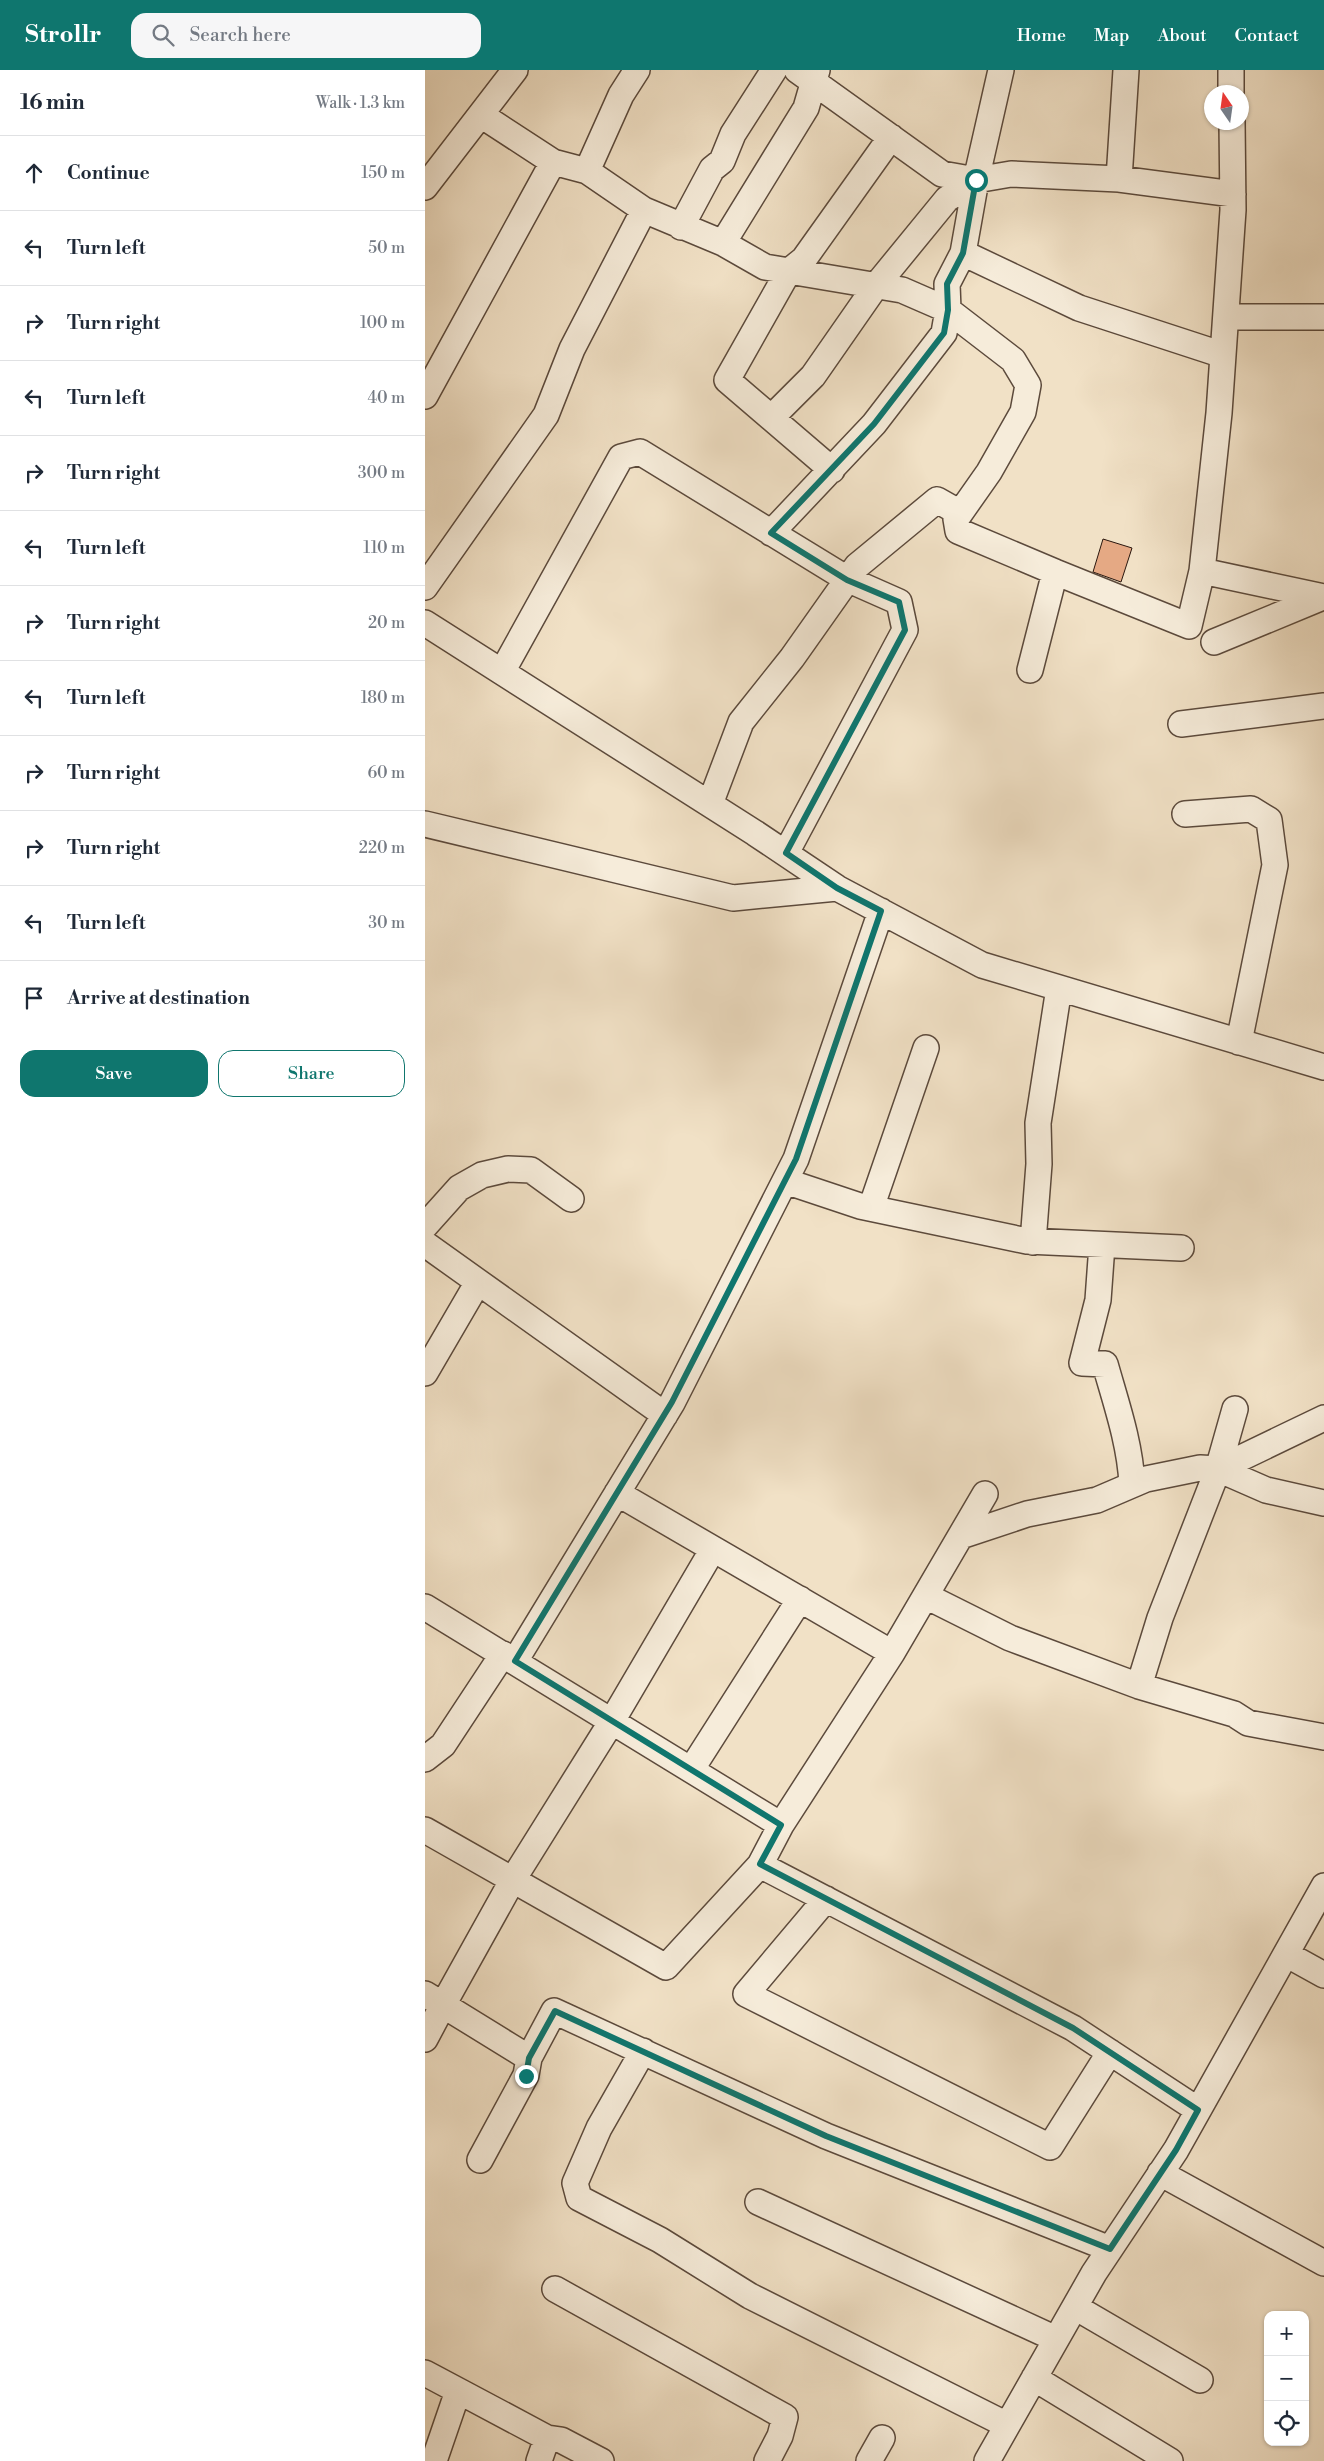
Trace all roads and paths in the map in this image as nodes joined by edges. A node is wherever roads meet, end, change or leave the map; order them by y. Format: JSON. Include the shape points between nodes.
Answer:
{"nodes":[{"id":1,"x":515,"y":70,"type":"edge"},
{"id":2,"x":637,"y":70,"type":"edge"},
{"id":3,"x":774,"y":70,"type":"edge"},
{"id":4,"x":1001,"y":70,"type":"edge"},
{"id":5,"x":1126,"y":70,"type":"edge"},
{"id":6,"x":1231,"y":70,"type":"edge"},
{"id":7,"x":809,"y":74,"type":"edge"},
{"id":8,"x":1231,"y":85,"type":"edge"},
{"id":9,"x":481,"y":115,"type":"junction"},
{"id":10,"x":1232,"y":130,"type":"edge"},
{"id":11,"x":891,"y":137,"type":"junction"},
{"id":12,"x":553,"y":162,"type":"junction"},
{"id":13,"x":587,"y":171,"type":"junction"},
{"id":14,"x":1119,"y":179,"type":"junction"},
{"id":15,"x":976,"y":180,"type":"junction"},
{"id":16,"x":425,"y":187,"type":"edge"},
{"id":17,"x":1233,"y":194,"type":"junction"},
{"id":18,"x":644,"y":210,"type":"junction"},
{"id":19,"x":681,"y":227,"type":"junction"},
{"id":20,"x":723,"y":243,"type":"junction"},
{"id":21,"x":963,"y":253,"type":"junction"},
{"id":22,"x":787,"y":272,"type":"junction"},
{"id":23,"x":875,"y":287,"type":"junction"},
{"id":24,"x":948,"y":310,"type":"junction"},
{"id":25,"x":1226,"y":317,"type":"junction"},
{"id":26,"x":1324,"y":318,"type":"edge"},
{"id":27,"x":1223,"y":355,"type":"junction"},
{"id":28,"x":425,"y":396,"type":"edge"},
{"id":29,"x":772,"y":417,"type":"junction"},
{"id":30,"x":832,"y":470,"type":"junction"},
{"id":31,"x":960,"y":513,"type":"junction"},
{"id":32,"x":771,"y":533,"type":"junction"},
{"id":33,"x":1202,"y":571,"type":"junction"},
{"id":34,"x":1055,"y":572,"type":"junction"},
{"id":35,"x":847,"y":580,"type":"junction"},
{"id":36,"x":425,"y":587,"type":"edge"},
{"id":37,"x":1324,"y":596,"type":"edge"},
{"id":38,"x":425,"y":623,"type":"edge"},
{"id":39,"x":1214,"y":642,"type":"dead end"},
{"id":40,"x":1030,"y":670,"type":"dead end"},
{"id":41,"x":502,"y":672,"type":"junction"},
{"id":42,"x":1324,"y":706,"type":"edge"},
{"id":43,"x":1181,"y":724,"type":"dead end"},
{"id":44,"x":710,"y":804,"type":"junction"},
{"id":45,"x":1185,"y":814,"type":"dead end"},
{"id":46,"x":425,"y":824,"type":"edge"},
{"id":47,"x":786,"y":853,"type":"junction"},
{"id":48,"x":837,"y":888,"type":"junction"},
{"id":49,"x":881,"y":911,"type":"junction"},
{"id":50,"x":1059,"y":988,"type":"junction"},
{"id":51,"x":1239,"y":1042,"type":"junction"},
{"id":52,"x":926,"y":1048,"type":"dead end"},
{"id":53,"x":1324,"y":1068,"type":"edge"},
{"id":54,"x":785,"y":1181,"type":"junction"},
{"id":55,"x":571,"y":1199,"type":"dead end"},
{"id":56,"x":871,"y":1208,"type":"junction"},
{"id":57,"x":425,"y":1226,"type":"edge"},
{"id":58,"x":1033,"y":1242,"type":"junction"},
{"id":59,"x":425,"y":1244,"type":"edge"},
{"id":60,"x":1102,"y":1245,"type":"junction"},
{"id":61,"x":1181,"y":1248,"type":"dead end"},
{"id":62,"x":478,"y":1282,"type":"junction"},
{"id":63,"x":425,"y":1373,"type":"edge"},
{"id":64,"x":1235,"y":1409,"type":"dead end"},
{"id":65,"x":665,"y":1415,"type":"junction"},
{"id":66,"x":1324,"y":1418,"type":"edge"},
{"id":67,"x":1219,"y":1469,"type":"junction"},
{"id":68,"x":1132,"y":1484,"type":"junction"},
{"id":69,"x":617,"y":1493,"type":"junction"},
{"id":70,"x":985,"y":1494,"type":"dead end"},
{"id":71,"x":1324,"y":1503,"type":"edge"},
{"id":72,"x":961,"y":1536,"type":"junction"},
{"id":73,"x":713,"y":1549,"type":"junction"},
{"id":74,"x":925,"y":1596,"type":"junction"},
{"id":75,"x":800,"y":1600,"type":"junction"},
{"id":76,"x":425,"y":1607,"type":"edge"},
{"id":77,"x":893,"y":1653,"type":"junction"},
{"id":78,"x":509,"y":1657,"type":"junction"},
{"id":79,"x":1139,"y":1686,"type":"junction"},
{"id":80,"x":612,"y":1721,"type":"junction"},
{"id":81,"x":1324,"y":1737,"type":"edge"},
{"id":82,"x":425,"y":1759,"type":"edge"},
{"id":83,"x":691,"y":1770,"type":"junction"},
{"id":84,"x":781,"y":1825,"type":"junction"},
{"id":85,"x":425,"y":1830,"type":"edge"},
{"id":86,"x":760,"y":1864,"type":"junction"},
{"id":87,"x":512,"y":1881,"type":"junction"},
{"id":88,"x":1324,"y":1886,"type":"edge"},
{"id":89,"x":826,"y":1899,"type":"junction"},
{"id":90,"x":1286,"y":1954,"type":"junction"},
{"id":91,"x":1324,"y":1975,"type":"edge"},
{"id":92,"x":434,"y":1999,"type":"edge"},
{"id":93,"x":425,"y":2039,"type":"edge"},
{"id":94,"x":643,"y":2051,"type":"junction"},
{"id":95,"x":1110,"y":2052,"type":"junction"},
{"id":96,"x":529,"y":2058,"type":"junction"},
{"id":97,"x":1198,"y":2110,"type":"junction"},
{"id":98,"x":480,"y":2160,"type":"dead end"},
{"id":99,"x":1160,"y":2173,"type":"junction"},
{"id":100,"x":758,"y":2202,"type":"dead end"},
{"id":101,"x":1110,"y":2249,"type":"junction"},
{"id":102,"x":1324,"y":2264,"type":"edge"},
{"id":103,"x":555,"y":2289,"type":"dead end"},
{"id":104,"x":1075,"y":2307,"type":"junction"},
{"id":105,"x":1056,"y":2339,"type":"junction"},
{"id":106,"x":425,"y":2373,"type":"edge"},
{"id":107,"x":1034,"y":2378,"type":"junction"},
{"id":108,"x":1200,"y":2380,"type":"dead end"},
{"id":109,"x":459,"y":2391,"type":"junction"},
{"id":110,"x":1007,"y":2425,"type":"junction"},
{"id":111,"x":882,"y":2438,"type":"dead end"},
{"id":112,"x":543,"y":2450,"type":"edge"},
{"id":113,"x":433,"y":2461,"type":"edge"},
{"id":114,"x":601,"y":2461,"type":"edge"},
{"id":115,"x":767,"y":2461,"type":"edge"},
{"id":116,"x":869,"y":2461,"type":"edge"},
{"id":117,"x":987,"y":2461,"type":"edge"},
{"id":118,"x":1170,"y":2461,"type":"edge"}],
"edges":[{"from":1,"to":9,"type":"street"},
{"from":2,"to":13,"type":"street","via":[[621,95]]},
{"from":3,"to":19,"type":"street","via":[[733,134],[722,161],[712,169]]},
{"from":4,"to":15,"type":"street"},
{"from":5,"to":14,"type":"street"},
{"from":6,"to":8,"type":"street"},
{"from":7,"to":11,"type":"street"},
{"from":7,"to":20,"type":"street","via":[[806,108]]},
{"from":9,"to":12,"type":"street"},
{"from":9,"to":16,"type":"street"},
{"from":10,"to":17,"type":"street"},
{"from":11,"to":15,"type":"street","via":[[942,174]]},
{"from":11,"to":22,"type":"street","via":[[805,259]]},
{"from":12,"to":13,"type":"street"},
{"from":12,"to":28,"type":"street"},
{"from":13,"to":18,"type":"street"},
{"from":14,"to":15,"type":"street","via":[[1011,174]]},
{"from":14,"to":17,"type":"street"},
{"from":15,"to":21,"type":"street"},
{"from":15,"to":23,"type":"street","via":[[947,199]]},
{"from":17,"to":25,"type":"street"},
{"from":18,"to":19,"type":"street"},
{"from":18,"to":36,"type":"street","via":[[572,349],[546,415]]},
{"from":19,"to":20,"type":"street"},
{"from":20,"to":22,"type":"street","via":[[765,267]]},
{"from":21,"to":24,"type":"street","via":[[947,284]]},
{"from":21,"to":27,"type":"street","via":[[1079,308]]},
{"from":22,"to":23,"type":"street"},
{"from":22,"to":29,"type":"street","via":[[727,380]]},
{"from":23,"to":24,"type":"street","via":[[902,290]]},
{"from":23,"to":29,"type":"street","via":[[813,376]]},
{"from":24,"to":30,"type":"street","via":[[944,333],[874,424]]},
{"from":24,"to":31,"type":"street","via":[[1013,360],[1028,385],[1023,412],[989,472]]},
{"from":25,"to":26,"type":"street"},
{"from":25,"to":27,"type":"street"},
{"from":27,"to":33,"type":"street"},
{"from":29,"to":30,"type":"street"},
{"from":30,"to":32,"type":"street"},
{"from":31,"to":34,"type":"street","via":[[956,519],[958,531]]},
{"from":31,"to":35,"type":"street","via":[[937,500],[857,566]]},
{"from":32,"to":35,"type":"street"},
{"from":32,"to":41,"type":"street","via":[[640,452],[621,457]]},
{"from":33,"to":34,"type":"street","via":[[1189,626]]},
{"from":33,"to":37,"type":"street"},
{"from":34,"to":40,"type":"street"},
{"from":35,"to":44,"type":"street","via":[[792,658],[741,722]]},
{"from":35,"to":47,"type":"street","via":[[899,602],[905,630]]},
{"from":37,"to":39,"type":"street"},
{"from":38,"to":41,"type":"street"},
{"from":41,"to":44,"type":"street"},
{"from":42,"to":43,"type":"street"},
{"from":44,"to":47,"type":"street"},
{"from":45,"to":51,"type":"street","via":[[1251,809],[1269,820],[1275,864]]},
{"from":46,"to":48,"type":"street","via":[[733,898]]},
{"from":47,"to":48,"type":"street"},
{"from":48,"to":49,"type":"street"},
{"from":49,"to":50,"type":"street","via":[[982,965]]},
{"from":49,"to":54,"type":"street","via":[[796,1159]]},
{"from":50,"to":51,"type":"street"},
{"from":50,"to":58,"type":"street","via":[[1038,1122],[1039,1164]]},
{"from":51,"to":53,"type":"street"},
{"from":52,"to":56,"type":"street"},
{"from":54,"to":56,"type":"street"},
{"from":54,"to":65,"type":"street"},
{"from":55,"to":57,"type":"street","via":[[531,1170],[508,1169],[482,1175],[459,1188]]},
{"from":56,"to":58,"type":"street"},
{"from":58,"to":60,"type":"street"},
{"from":59,"to":62,"type":"street"},
{"from":60,"to":61,"type":"street"},
{"from":60,"to":68,"type":"street","via":[[1098,1300],[1082,1363],[1105,1364],[1123,1429]]},
{"from":62,"to":63,"type":"street"},
{"from":62,"to":65,"type":"street"},
{"from":64,"to":67,"type":"street"},
{"from":65,"to":69,"type":"street"},
{"from":66,"to":67,"type":"street"},
{"from":67,"to":68,"type":"street","via":[[1200,1468]]},
{"from":67,"to":71,"type":"street","via":[[1266,1490]]},
{"from":67,"to":79,"type":"street","via":[[1160,1618]]},
{"from":68,"to":72,"type":"street","via":[[1097,1500],[1027,1514]]},
{"from":69,"to":73,"type":"street"},
{"from":69,"to":78,"type":"street"},
{"from":70,"to":72,"type":"street"},
{"from":72,"to":74,"type":"street"},
{"from":73,"to":75,"type":"street"},
{"from":73,"to":80,"type":"street"},
{"from":74,"to":77,"type":"street"},
{"from":74,"to":79,"type":"street","via":[[1010,1638]]},
{"from":75,"to":77,"type":"street"},
{"from":75,"to":83,"type":"street"},
{"from":76,"to":78,"type":"street"},
{"from":77,"to":84,"type":"street"},
{"from":78,"to":80,"type":"street"},
{"from":78,"to":82,"type":"street","via":[[443,1745]]},
{"from":79,"to":81,"type":"street","via":[[1234,1714],[1248,1723]]},
{"from":80,"to":83,"type":"street"},
{"from":80,"to":87,"type":"street"},
{"from":83,"to":84,"type":"street"},
{"from":84,"to":86,"type":"street"},
{"from":85,"to":87,"type":"street"},
{"from":86,"to":87,"type":"street","via":[[666,1967]]},
{"from":86,"to":89,"type":"street"},
{"from":87,"to":92,"type":"street"},
{"from":88,"to":90,"type":"street"},
{"from":89,"to":95,"type":"street","via":[[1073,2028]]},
{"from":89,"to":95,"type":"street","via":[[746,1994],[1050,2147]]},
{"from":90,"to":91,"type":"street"},
{"from":90,"to":97,"type":"street"},
{"from":92,"to":93,"type":"street"},
{"from":92,"to":96,"type":"street"},
{"from":94,"to":96,"type":"street","via":[[555,2011]]},
{"from":94,"to":101,"type":"street","via":[[826,2136]]},
{"from":94,"to":110,"type":"street","via":[[599,2128],[575,2183],[579,2198],[661,2240],[749,2296]]},
{"from":95,"to":97,"type":"street"},
{"from":96,"to":98,"type":"street","via":[[526,2076]]},
{"from":97,"to":99,"type":"street"},
{"from":99,"to":101,"type":"street"},
{"from":99,"to":102,"type":"street"},
{"from":100,"to":105,"type":"street"},
{"from":101,"to":104,"type":"street"},
{"from":103,"to":115,"type":"street","via":[[785,2416],[780,2436]]},
{"from":104,"to":105,"type":"street"},
{"from":104,"to":108,"type":"street"},
{"from":105,"to":107,"type":"street"},
{"from":106,"to":109,"type":"street"},
{"from":107,"to":110,"type":"street"},
{"from":107,"to":118,"type":"street"},
{"from":109,"to":112,"type":"street"},
{"from":109,"to":113,"type":"street"},
{"from":110,"to":117,"type":"street"},
{"from":111,"to":116,"type":"street"},
{"from":112,"to":114,"type":"street","via":[[561,2440]]}]}
